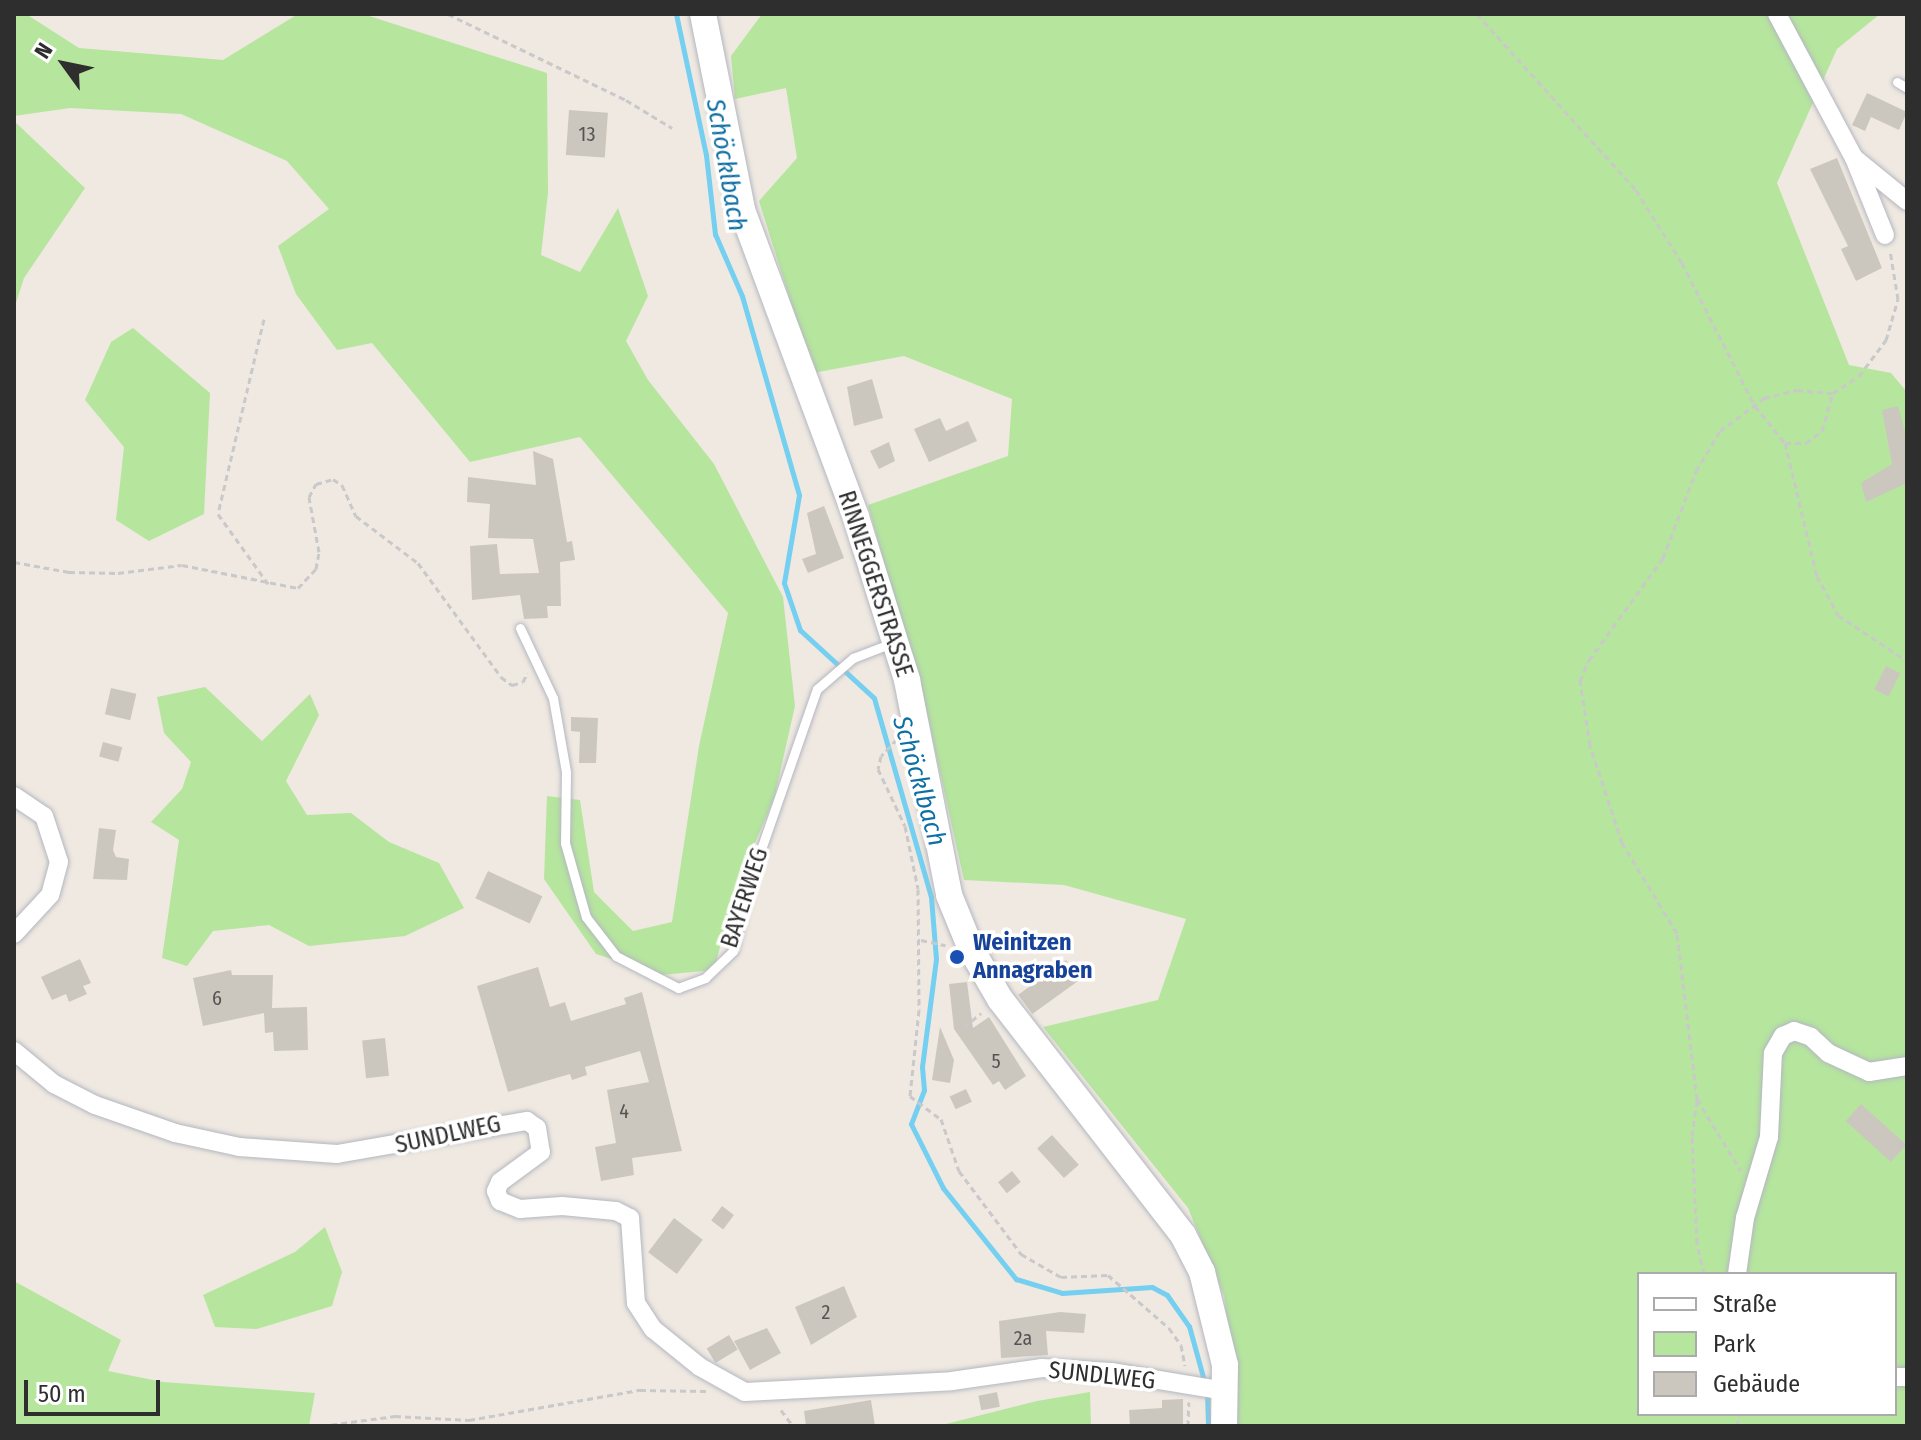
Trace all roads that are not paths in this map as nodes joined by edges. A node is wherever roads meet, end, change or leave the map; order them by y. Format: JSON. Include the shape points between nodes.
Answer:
{"nodes":[{"id":1,"x":703,"y":14,"type":"edge"},
{"id":2,"x":1777,"y":14,"type":"edge"},
{"id":3,"x":1897,"y":82,"type":"dead end"},
{"id":4,"x":1907,"y":88,"type":"edge"},
{"id":5,"x":1854,"y":158,"type":"junction"},
{"id":6,"x":1907,"y":201,"type":"edge"},
{"id":7,"x":1885,"y":235,"type":"road end"},
{"id":8,"x":522,"y":633,"type":"road end"},
{"id":9,"x":882,"y":647,"type":"dead end"},
{"id":10,"x":14,"y":796,"type":"edge"},
{"id":11,"x":14,"y":934,"type":"edge"},
{"id":12,"x":14,"y":1051,"type":"edge"},
{"id":13,"x":1907,"y":1066,"type":"edge"},
{"id":14,"x":1737,"y":1272,"type":"edge"},
{"id":15,"x":1224,"y":1391,"type":"junction"},
{"id":16,"x":1224,"y":1426,"type":"edge"}],
"edges":[{"from":1,"to":15,"type":"main road","name":"RINNEGGERSTRASSE","via":[[742,210],[856,517],[907,680],[949,895],[971,949],[1000,999],[1183,1235],[1212,1304]]},
{"from":2,"to":5,"type":"street"},
{"from":3,"to":4,"type":"lane"},
{"from":5,"to":6,"type":"street"},
{"from":5,"to":7,"type":"street"},
{"from":8,"to":9,"type":"lane","name":"BAYERWEG","via":[[553,698],[566,772],[565,843],[586,917],[616,956],[678,988],[705,978],[733,951],[751,878],[810,703],[843,665]]},
{"from":10,"to":11,"type":"street","via":[[44,816],[59,862],[50,895]]},
{"from":12,"to":15,"type":"street","name":"SUNDLWEG","via":[[54,1084],[95,1105],[175,1133],[239,1147],[345,1153],[527,1121],[537,1128],[541,1152],[500,1182],[500,1201],[520,1209],[562,1206],[616,1211],[630,1218],[636,1303],[653,1329],[700,1367],[745,1392],[938,1382],[1042,1368],[1111,1372]]},
{"from":13,"to":14,"type":"street","via":[[1869,1072],[1828,1053],[1811,1037],[1794,1031],[1783,1036],[1773,1053],[1769,1137]]},
{"from":15,"to":16,"type":"main road","name":"RINNEGGERSTRASSE"}]}
